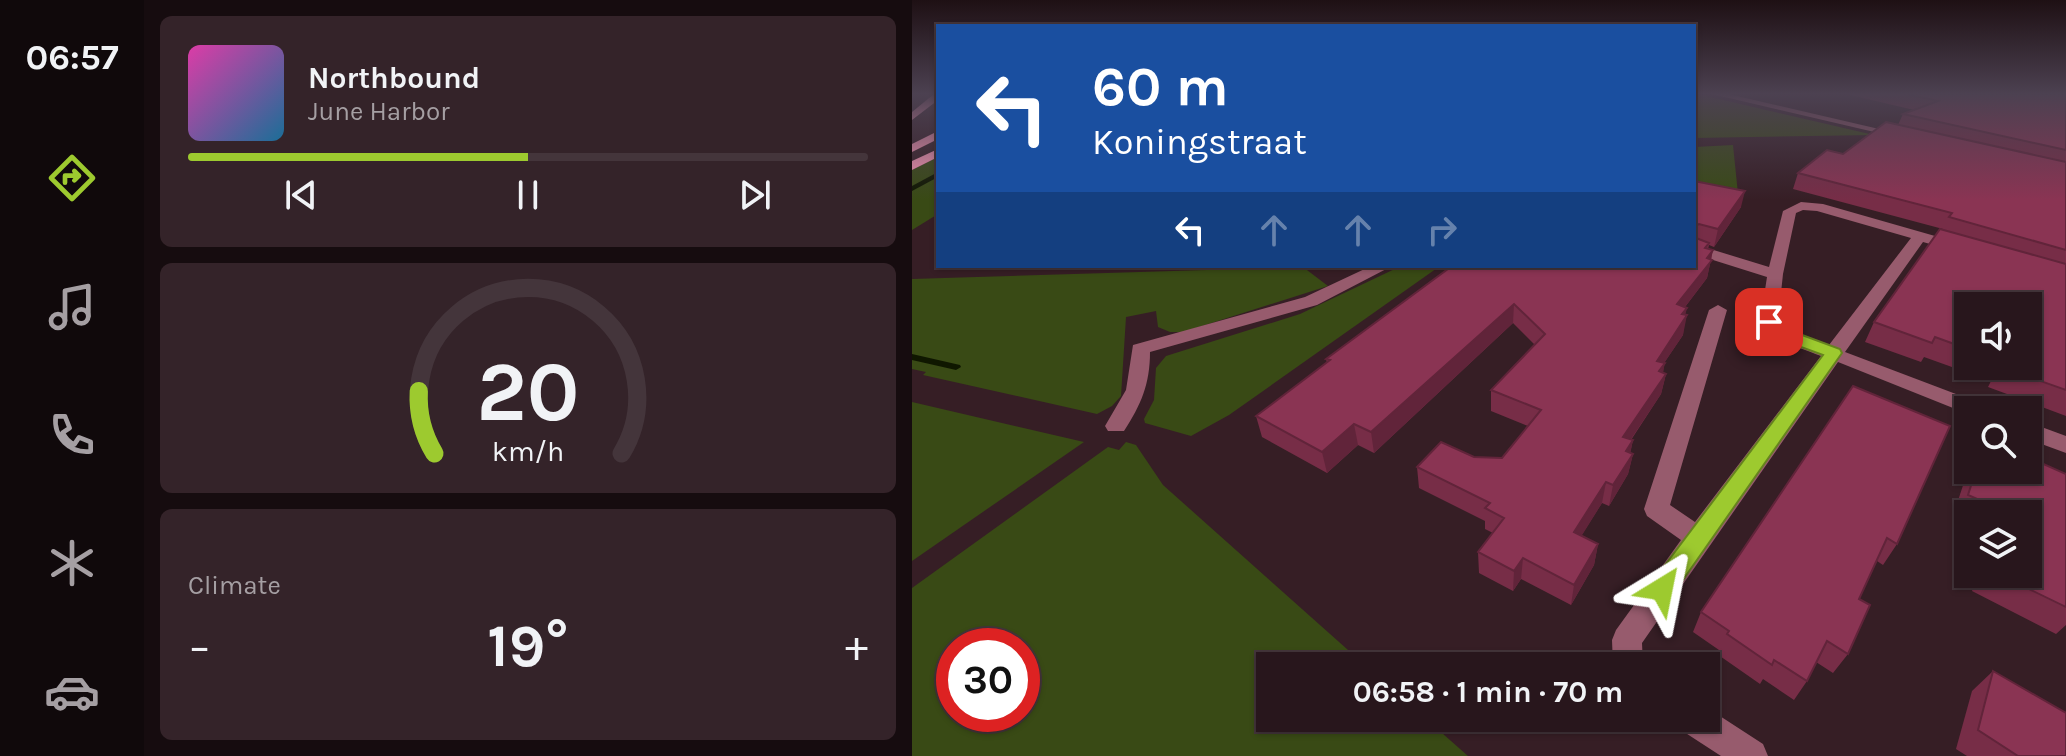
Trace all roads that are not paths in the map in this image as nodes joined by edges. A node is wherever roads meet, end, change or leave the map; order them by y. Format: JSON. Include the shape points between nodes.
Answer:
{"nodes":[{"id":1,"x":1874,"y":129,"type":"edge"},
{"id":2,"x":936,"y":135,"type":"edge"},
{"id":3,"x":1917,"y":139,"type":"edge"},
{"id":4,"x":912,"y":149,"type":"edge"},
{"id":5,"x":936,"y":153,"type":"edge"},
{"id":6,"x":912,"y":166,"type":"edge"},
{"id":7,"x":1920,"y":236,"type":"junction"},
{"id":8,"x":1696,"y":250,"type":"edge"},
{"id":9,"x":1978,"y":252,"type":"edge"},
{"id":10,"x":1380,"y":268,"type":"edge"},
{"id":11,"x":1775,"y":274,"type":"junction"},
{"id":12,"x":1718,"y":310,"type":"dead end"},
{"id":13,"x":1834,"y":353,"type":"junction"},
{"id":14,"x":1954,"y":400,"type":"edge"},
{"id":15,"x":1116,"y":426,"type":"dead end"},
{"id":16,"x":2042,"y":436,"type":"edge"},
{"id":17,"x":2066,"y":445,"type":"edge"},
{"id":18,"x":1698,"y":538,"type":"junction"},
{"id":19,"x":1626,"y":652,"type":"edge"},
{"id":20,"x":1714,"y":732,"type":"edge"},
{"id":21,"x":1751,"y":756,"type":"edge"}],
"edges":[{"from":1,"to":3,"type":"street"},
{"from":2,"to":4,"type":"main road"},
{"from":5,"to":6,"type":"main road"},
{"from":7,"to":9,"type":"street"},
{"from":7,"to":11,"type":"street","via":[[1801,206],[1790,211]]},
{"from":7,"to":13,"type":"street"},
{"from":8,"to":11,"type":"street"},
{"from":10,"to":15,"type":"street","via":[[1311,301],[1140,349],[1136,399]]},
{"from":11,"to":13,"type":"street","via":[[1772,328]]},
{"from":12,"to":18,"type":"street","via":[[1656,509]]},
{"from":13,"to":14,"type":"street"},
{"from":13,"to":18,"type":"street"},
{"from":16,"to":17,"type":"street"},
{"from":18,"to":19,"type":"street","via":[[1627,640]]},
{"from":20,"to":21,"type":"street"}]}
